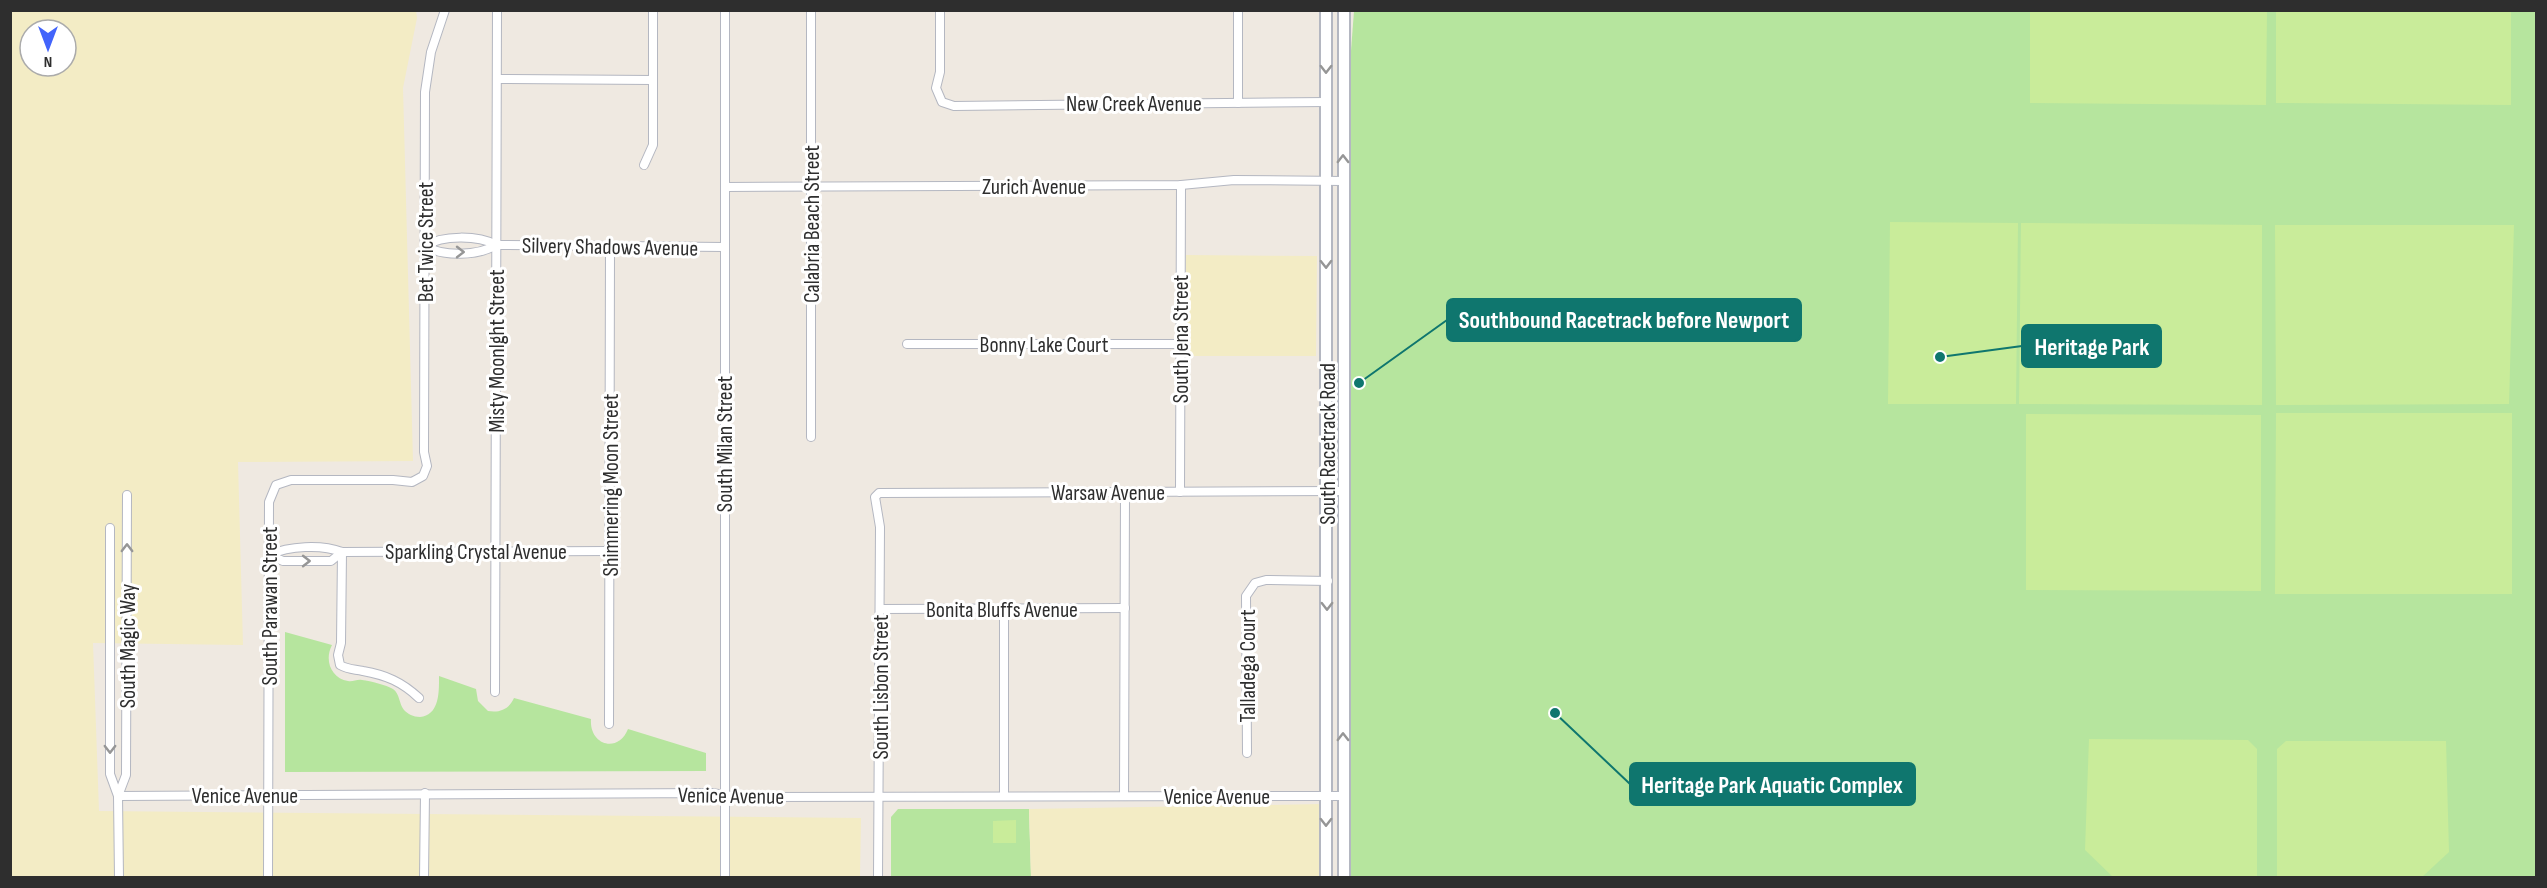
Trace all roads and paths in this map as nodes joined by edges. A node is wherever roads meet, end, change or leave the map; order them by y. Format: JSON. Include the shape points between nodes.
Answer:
{"nodes":[{"id":1,"x":446,"y":10,"type":"edge"},
{"id":2,"x":497,"y":10,"type":"edge"},
{"id":3,"x":653,"y":10,"type":"edge"},
{"id":4,"x":725,"y":10,"type":"edge"},
{"id":5,"x":811,"y":10,"type":"edge"},
{"id":6,"x":940,"y":10,"type":"edge"},
{"id":7,"x":1238,"y":10,"type":"edge"},
{"id":8,"x":1326,"y":10,"type":"edge"},
{"id":9,"x":1344,"y":10,"type":"edge"},
{"id":10,"x":497,"y":80,"type":"junction"},
{"id":11,"x":653,"y":80,"type":"junction"},
{"id":12,"x":1326,"y":102,"type":"junction"},
{"id":13,"x":1238,"y":103,"type":"junction"},
{"id":14,"x":644,"y":165,"type":"dead end"},
{"id":15,"x":1325,"y":181,"type":"junction"},
{"id":16,"x":1343,"y":181,"type":"junction"},
{"id":17,"x":1181,"y":185,"type":"junction"},
{"id":18,"x":725,"y":187,"type":"junction"},
{"id":19,"x":811,"y":187,"type":"junction"},
{"id":20,"x":496,"y":245,"type":"junction"},
{"id":21,"x":610,"y":245,"type":"junction"},
{"id":22,"x":425,"y":246,"type":"junction"},
{"id":23,"x":725,"y":247,"type":"junction"},
{"id":24,"x":907,"y":344,"type":"dead end"},
{"id":25,"x":1180,"y":344,"type":"junction"},
{"id":26,"x":811,"y":437,"type":"dead end"},
{"id":27,"x":423,"y":476,"type":"joint"},
{"id":28,"x":1328,"y":491,"type":"junction"},
{"id":29,"x":1343,"y":491,"type":"junction"},
{"id":30,"x":1125,"y":492,"type":"junction"},
{"id":31,"x":1180,"y":492,"type":"junction"},
{"id":32,"x":127,"y":495,"type":"dead end"},
{"id":33,"x":874,"y":497,"type":"joint"},
{"id":34,"x":110,"y":528,"type":"dead end"},
{"id":35,"x":495,"y":551,"type":"junction"},
{"id":36,"x":609,"y":551,"type":"junction"},
{"id":37,"x":342,"y":552,"type":"junction"},
{"id":38,"x":269,"y":555,"type":"junction"},
{"id":39,"x":1328,"y":581,"type":"junction"},
{"id":40,"x":1004,"y":608,"type":"junction"},
{"id":41,"x":1125,"y":608,"type":"junction"},
{"id":42,"x":880,"y":609,"type":"junction"},
{"id":43,"x":495,"y":692,"type":"dead end"},
{"id":44,"x":419,"y":698,"type":"dead end"},
{"id":45,"x":609,"y":724,"type":"dead end"},
{"id":46,"x":1247,"y":753,"type":"dead end"},
{"id":47,"x":425,"y":793,"type":"junction"},
{"id":48,"x":268,"y":795,"type":"junction"},
{"id":49,"x":725,"y":795,"type":"junction"},
{"id":50,"x":118,"y":796,"type":"junction"},
{"id":51,"x":880,"y":796,"type":"junction"},
{"id":52,"x":1004,"y":796,"type":"junction"},
{"id":53,"x":1124,"y":796,"type":"junction"},
{"id":54,"x":1326,"y":796,"type":"junction"},
{"id":55,"x":1344,"y":796,"type":"junction"},
{"id":56,"x":119,"y":878,"type":"edge"},
{"id":57,"x":268,"y":878,"type":"edge"},
{"id":58,"x":424,"y":878,"type":"edge"},
{"id":59,"x":725,"y":878,"type":"edge"},
{"id":60,"x":878,"y":878,"type":"edge"},
{"id":61,"x":1326,"y":878,"type":"edge"},
{"id":62,"x":1344,"y":878,"type":"edge"}],
"edges":[{"from":1,"to":22,"type":"street","name":"Bet Twice Street","via":[[431,52],[425,92]]},
{"from":2,"to":10,"type":"street","name":"Misty Moonlght Street"},
{"from":3,"to":11,"type":"street"},
{"from":4,"to":18,"type":"street","name":"South Milan Street"},
{"from":5,"to":19,"type":"street","name":"Calabria Beach Street"},
{"from":6,"to":13,"type":"street","name":"New Creek Avenue","via":[[940,72],[936,88],[942,102],[954,106]]},
{"from":7,"to":13,"type":"street"},
{"from":8,"to":12,"type":"main road","name":"South Racetrack Road","one_way":true},
{"from":16,"to":9,"type":"main road","name":"South Racetrack Road","one_way":true},
{"from":10,"to":11,"type":"street"},
{"from":10,"to":20,"type":"street","name":"Misty Moonlght Street"},
{"from":11,"to":14,"type":"street","via":[[653,145]]},
{"from":12,"to":13,"type":"street","name":"New Creek Avenue"},
{"from":12,"to":15,"type":"main road","name":"South Racetrack Road"},
{"from":15,"to":16,"type":"street","name":"Zurich Avenue"},
{"from":15,"to":17,"type":"street","name":"Zurich Avenue","via":[[1234,180]]},
{"from":15,"to":28,"type":"main road","name":"South Racetrack Road","one_way":true},
{"from":16,"to":29,"type":"main road","name":"South Racetrack Road"},
{"from":17,"to":19,"type":"street","name":"Zurich Avenue"},
{"from":17,"to":25,"type":"street","name":"South Jena Street"},
{"from":18,"to":19,"type":"street","name":"Zurich Avenue"},
{"from":18,"to":23,"type":"street","name":"South Milan Street"},
{"from":19,"to":26,"type":"street","name":"Calabria Beach Street"},
{"from":20,"to":21,"type":"street","name":"Silvery Shadows Avenue"},
{"from":22,"to":20,"type":"street","name":"Silvery Shadows Avenue","one_way":true,"via":[[435,252],[471,252]]},
{"from":20,"to":22,"type":"street","name":"Silvery Shadows Avenue","via":[[485,239],[435,239]]},
{"from":20,"to":35,"type":"street","name":"Misty Moonlght Street"},
{"from":21,"to":23,"type":"street","name":"Silvery Shadows Avenue"},
{"from":21,"to":36,"type":"street","name":"Shimmering Moon Street"},
{"from":22,"to":27,"type":"street","name":"Bet Twice Street","via":[[427,466]]},
{"from":23,"to":49,"type":"street","name":"South Milan Street"},
{"from":24,"to":25,"type":"street","name":"Bonny Lake Court"},
{"from":25,"to":31,"type":"street","name":"South Jena Street"},
{"from":27,"to":38,"type":"street","name":"South Parawan Street","via":[[411,482],[291,480],[276,485],[269,502]]},
{"from":28,"to":29,"type":"street","name":"Warsaw Avenue"},
{"from":28,"to":31,"type":"street","name":"Warsaw Avenue"},
{"from":28,"to":39,"type":"main road","name":"South Racetrack Road"},
{"from":55,"to":29,"type":"main road","name":"South Racetrack Road","one_way":true},
{"from":30,"to":31,"type":"street","name":"Warsaw Avenue"},
{"from":30,"to":33,"type":"street","name":"Warsaw Avenue","via":[[879,493]]},
{"from":30,"to":41,"type":"street"},
{"from":50,"to":32,"type":"street","name":"South Magic Way","one_way":true,"via":[[126,775]]},
{"from":33,"to":42,"type":"street","name":"South Lisbon Street","via":[[880,527]]},
{"from":34,"to":50,"type":"street","name":"South Magic Way","one_way":true,"via":[[110,774]]},
{"from":35,"to":36,"type":"street","name":"Sparkling Crystal Avenue"},
{"from":35,"to":37,"type":"street","name":"Sparkling Crystal Avenue"},
{"from":35,"to":43,"type":"street","name":"Misty Moonlght Street"},
{"from":36,"to":45,"type":"street","name":"Shimmering Moon Street"},
{"from":37,"to":38,"type":"street","name":"Sparkling Crystal Avenue","via":[[331,548],[283,549]]},
{"from":38,"to":37,"type":"street","name":"Sparkling Crystal Avenue","one_way":true,"via":[[283,561],[331,561]]},
{"from":37,"to":44,"type":"street","via":[[340,665],[402,683]]},
{"from":38,"to":48,"type":"street","name":"South Parawan Street"},
{"from":39,"to":46,"type":"street","name":"Talladega Court","via":[[1266,580],[1256,583],[1246,596]]},
{"from":39,"to":54,"type":"main road","name":"South Racetrack Road","one_way":true},
{"from":40,"to":41,"type":"street","name":"Bonita Bluffs Avenue"},
{"from":40,"to":42,"type":"street","name":"Bonita Bluffs Avenue"},
{"from":40,"to":52,"type":"street"},
{"from":41,"to":53,"type":"street"},
{"from":42,"to":51,"type":"street","name":"South Lisbon Street"},
{"from":47,"to":48,"type":"street","name":"Venice Avenue"},
{"from":47,"to":49,"type":"street","name":"Venice Avenue"},
{"from":47,"to":58,"type":"street"},
{"from":48,"to":50,"type":"street","name":"Venice Avenue"},
{"from":48,"to":57,"type":"street","name":"South Parawan Street"},
{"from":49,"to":51,"type":"street","name":"Venice Avenue"},
{"from":49,"to":59,"type":"street","name":"South Milan Street"},
{"from":50,"to":56,"type":"street","name":"South Magic Way"},
{"from":51,"to":52,"type":"street","name":"Venice Avenue"},
{"from":51,"to":60,"type":"street","name":"South Lisbon Street"},
{"from":52,"to":53,"type":"street","name":"Venice Avenue"},
{"from":53,"to":54,"type":"street","name":"Venice Avenue"},
{"from":54,"to":55,"type":"street","name":"Venice Avenue"},
{"from":54,"to":61,"type":"main road","name":"South Racetrack Road","one_way":true},
{"from":55,"to":62,"type":"main road","name":"South Racetrack Road"}]}
